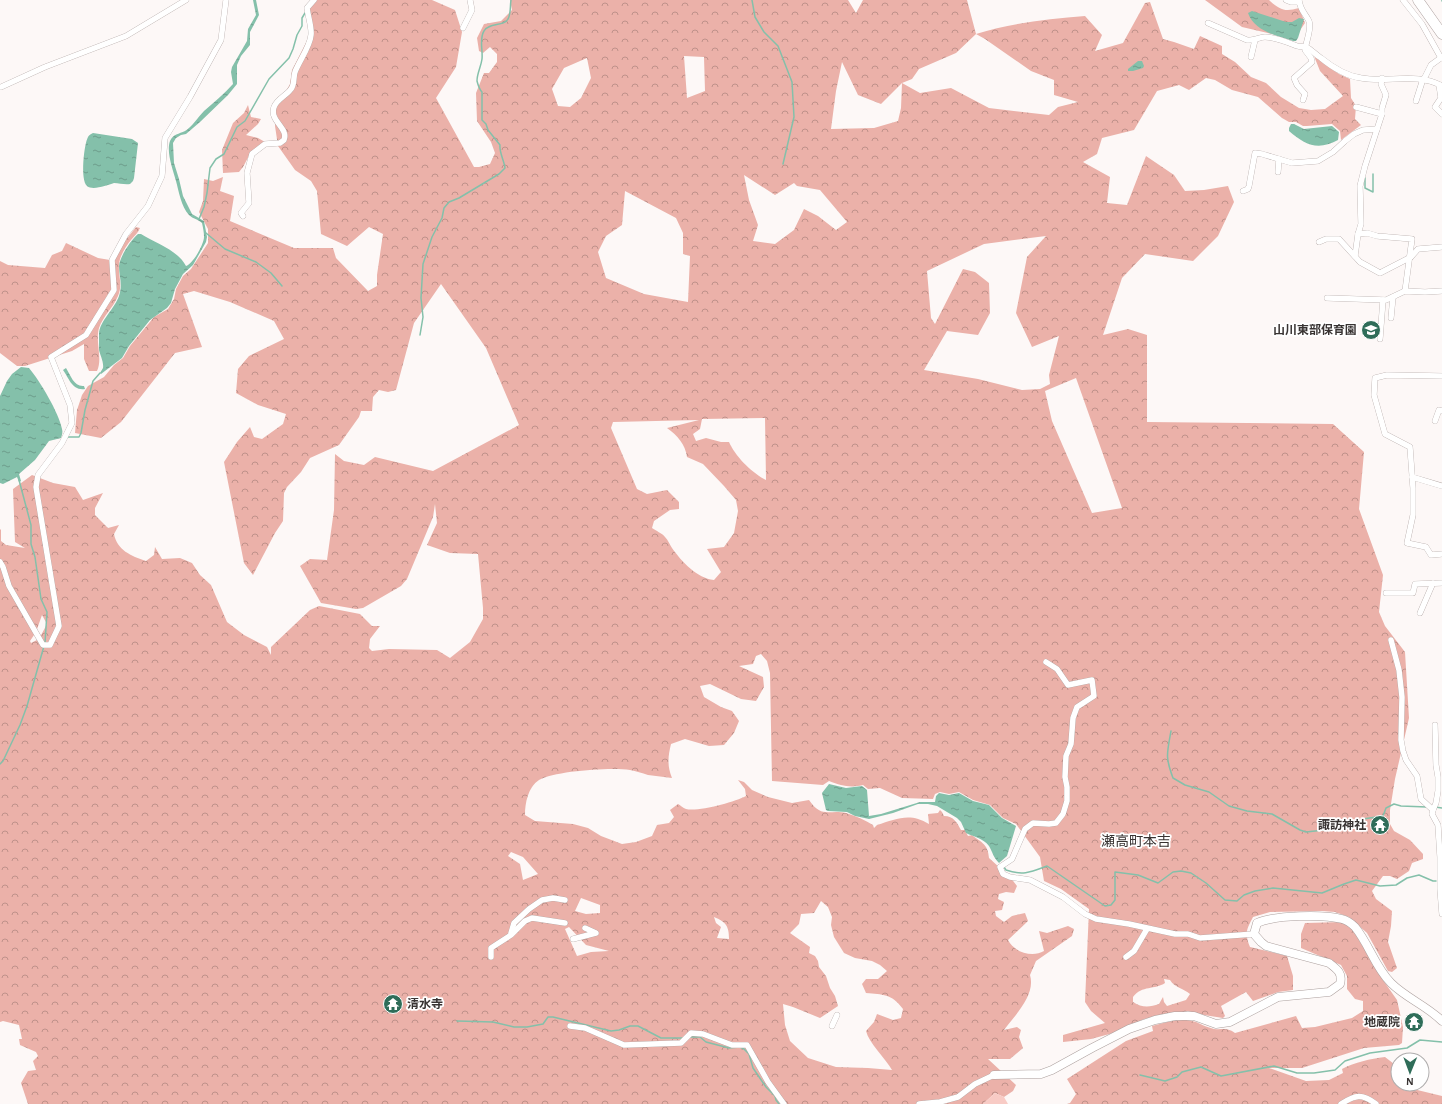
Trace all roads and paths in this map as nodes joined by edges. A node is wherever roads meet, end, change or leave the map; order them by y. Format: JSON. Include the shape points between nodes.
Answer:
{"nodes":[{"id":1,"x":186,"y":0,"type":"edge"},
{"id":2,"x":226,"y":0,"type":"edge"},
{"id":3,"x":314,"y":0,"type":"edge"},
{"id":4,"x":470,"y":0,"type":"edge"},
{"id":5,"x":1286,"y":0,"type":"edge"},
{"id":6,"x":1403,"y":0,"type":"edge"},
{"id":7,"x":1418,"y":0,"type":"edge"},
{"id":8,"x":1427,"y":0,"type":"edge"},
{"id":9,"x":1299,"y":1,"type":"edge"},
{"id":10,"x":1208,"y":23,"type":"dead end"},
{"id":11,"x":1442,"y":23,"type":"edge"},
{"id":12,"x":463,"y":28,"type":"dead end"},
{"id":13,"x":1442,"y":34,"type":"edge"},
{"id":14,"x":1255,"y":40,"type":"junction"},
{"id":15,"x":1305,"y":47,"type":"junction"},
{"id":16,"x":1251,"y":57,"type":"dead end"},
{"id":17,"x":1442,"y":58,"type":"edge"},
{"id":18,"x":1382,"y":78,"type":"junction"},
{"id":19,"x":1423,"y":79,"type":"junction"},
{"id":20,"x":1441,"y":85,"type":"edge"},
{"id":21,"x":1,"y":87,"type":"dead end"},
{"id":22,"x":1303,"y":100,"type":"dead end"},
{"id":23,"x":1416,"y":101,"type":"dead end"},
{"id":24,"x":1356,"y":107,"type":"dead end"},
{"id":25,"x":1382,"y":114,"type":"junction"},
{"id":26,"x":1442,"y":114,"type":"edge"},
{"id":27,"x":1377,"y":129,"type":"junction"},
{"id":28,"x":1279,"y":159,"type":"junction"},
{"id":29,"x":1278,"y":172,"type":"dead end"},
{"id":30,"x":1243,"y":191,"type":"dead end"},
{"id":31,"x":243,"y":216,"type":"dead end"},
{"id":32,"x":1358,"y":234,"type":"junction"},
{"id":33,"x":1319,"y":242,"type":"dead end"},
{"id":34,"x":1442,"y":247,"type":"edge"},
{"id":35,"x":1354,"y":256,"type":"junction"},
{"id":36,"x":1410,"y":257,"type":"junction"},
{"id":37,"x":1405,"y":291,"type":"junction"},
{"id":38,"x":1442,"y":291,"type":"edge"},
{"id":39,"x":1393,"y":297,"type":"junction"},
{"id":40,"x":1327,"y":298,"type":"dead end"},
{"id":41,"x":1383,"y":300,"type":"junction"},
{"id":42,"x":1391,"y":318,"type":"dead end"},
{"id":43,"x":1380,"y":339,"type":"dead end"},
{"id":44,"x":1442,"y":376,"type":"edge"},
{"id":45,"x":1442,"y":411,"type":"edge"},
{"id":46,"x":1435,"y":421,"type":"dead end"},
{"id":47,"x":1412,"y":477,"type":"junction"},
{"id":48,"x":1442,"y":486,"type":"edge"},
{"id":49,"x":1442,"y":554,"type":"edge"},
{"id":50,"x":0,"y":562,"type":"edge"},
{"id":51,"x":1433,"y":583,"type":"junction"},
{"id":52,"x":1442,"y":583,"type":"edge"},
{"id":53,"x":1386,"y":593,"type":"dead end"},
{"id":54,"x":1420,"y":613,"type":"dead end"},
{"id":55,"x":1391,"y":640,"type":"dead end"},
{"id":56,"x":1046,"y":662,"type":"dead end"},
{"id":57,"x":1435,"y":725,"type":"dead end"},
{"id":58,"x":1432,"y":810,"type":"junction"},
{"id":59,"x":1440,"y":824,"type":"edge"},
{"id":60,"x":564,"y":900,"type":"dead end"},
{"id":61,"x":1442,"y":914,"type":"edge"},
{"id":62,"x":565,"y":923,"type":"dead end"},
{"id":63,"x":585,"y":928,"type":"dead end"},
{"id":64,"x":1147,"y":929,"type":"junction"},
{"id":65,"x":1254,"y":934,"type":"junction"},
{"id":66,"x":511,"y":935,"type":"junction"},
{"id":67,"x":573,"y":938,"type":"dead end"},
{"id":68,"x":492,"y":957,"type":"dead end"},
{"id":69,"x":1126,"y":958,"type":"dead end"},
{"id":70,"x":837,"y":1015,"type":"dead end"},
{"id":71,"x":1442,"y":1021,"type":"edge"},
{"id":72,"x":570,"y":1026,"type":"dead end"},
{"id":73,"x":832,"y":1026,"type":"dead end"},
{"id":74,"x":994,"y":1075,"type":"joint"},
{"id":75,"x":784,"y":1104,"type":"edge"},
{"id":76,"x":919,"y":1104,"type":"edge"},
{"id":77,"x":1341,"y":1104,"type":"edge"},
{"id":78,"x":1376,"y":1104,"type":"edge"}],
"edges":[{"from":1,"to":21,"type":"street","via":[[126,36]]},
{"from":2,"to":50,"type":"street","via":[[221,40],[165,138],[162,176],[148,206],[126,234],[112,260],[114,290],[86,335],[51,357],[70,405],[72,423],[62,443],[38,475],[36,487],[59,626],[50,645],[42,645],[9,586]]},
{"from":3,"to":31,"type":"street","via":[[306,8],[312,35],[296,71],[293,85],[273,108],[274,116],[286,136],[280,143],[265,144],[252,154],[247,173],[249,203],[242,213]]},
{"from":4,"to":12,"type":"street","via":[[472,10]]},
{"from":5,"to":9,"type":"street"},
{"from":6,"to":17,"type":"street","via":[[1422,24]]},
{"from":7,"to":13,"type":"highway"},
{"from":8,"to":11,"type":"highway"},
{"from":9,"to":15,"type":"street","via":[[1310,27]]},
{"from":10,"to":14,"type":"street","via":[[1247,40]]},
{"from":14,"to":15,"type":"street","via":[[1270,37]]},
{"from":14,"to":16,"type":"street"},
{"from":15,"to":18,"type":"street","via":[[1352,76]]},
{"from":15,"to":22,"type":"street","via":[[1312,62],[1294,78],[1297,86],[1305,94]]},
{"from":17,"to":19,"type":"street","via":[[1431,65]]},
{"from":18,"to":19,"type":"street"},
{"from":18,"to":25,"type":"street","via":[[1381,84],[1386,95]]},
{"from":19,"to":20,"type":"street"},
{"from":19,"to":23,"type":"street"},
{"from":20,"to":26,"type":"street","via":[[1441,98],[1436,107]]},
{"from":24,"to":25,"type":"street"},
{"from":25,"to":27,"type":"street"},
{"from":27,"to":28,"type":"street","via":[[1354,134],[1318,161],[1292,162]]},
{"from":27,"to":32,"type":"street","via":[[1360,186],[1361,224]]},
{"from":28,"to":29,"type":"street"},
{"from":28,"to":30,"type":"street","via":[[1255,153],[1249,186]]},
{"from":32,"to":35,"type":"street"},
{"from":32,"to":36,"type":"street","via":[[1412,239]]},
{"from":33,"to":35,"type":"street","via":[[1339,239]]},
{"from":34,"to":36,"type":"street","via":[[1418,249]]},
{"from":35,"to":36,"type":"street","via":[[1380,272]]},
{"from":36,"to":37,"type":"street"},
{"from":37,"to":38,"type":"street"},
{"from":37,"to":39,"type":"street"},
{"from":39,"to":41,"type":"street"},
{"from":39,"to":42,"type":"street"},
{"from":40,"to":41,"type":"street"},
{"from":41,"to":43,"type":"street"},
{"from":44,"to":47,"type":"street","via":[[1387,375],[1375,378],[1374,395],[1385,434],[1410,447]]},
{"from":45,"to":46,"type":"street","via":[[1439,410]]},
{"from":47,"to":48,"type":"street"},
{"from":47,"to":49,"type":"street","via":[[1412,515],[1407,543],[1426,547],[1431,555]]},
{"from":51,"to":52,"type":"street"},
{"from":51,"to":53,"type":"street","via":[[1415,584],[1413,594]]},
{"from":51,"to":54,"type":"street"},
{"from":55,"to":58,"type":"street","via":[[1399,670],[1402,697],[1402,751],[1417,776],[1421,800]]},
{"from":56,"to":64,"type":"street","via":[[1057,670],[1068,685],[1092,680],[1094,696],[1077,707],[1073,718],[1071,744],[1066,756],[1067,801],[1063,814],[1056,823],[1033,823],[1025,829],[1012,859],[1000,867],[1003,874],[1039,884],[1096,919]]},
{"from":57,"to":58,"type":"street","via":[[1438,791]]},
{"from":58,"to":59,"type":"street"},
{"from":59,"to":61,"type":"street"},
{"from":60,"to":66,"type":"street","via":[[542,900],[514,923]]},
{"from":62,"to":66,"type":"street","via":[[532,918],[525,921]]},
{"from":63,"to":67,"type":"street","via":[[596,933]]},
{"from":64,"to":65,"type":"street","via":[[1200,938]]},
{"from":64,"to":69,"type":"street","via":[[1134,951]]},
{"from":65,"to":71,"type":"street","via":[[1258,923],[1268,919],[1321,916],[1343,919],[1354,926],[1388,980]]},
{"from":65,"to":74,"type":"street","via":[[1266,946],[1328,963],[1341,974],[1340,984],[1329,992],[1278,996],[1230,1022],[1216,1024],[1194,1016],[1155,1020],[1129,1029],[1042,1074]]},
{"from":66,"to":68,"type":"street","via":[[491,948]]},
{"from":70,"to":73,"type":"street"},
{"from":72,"to":75,"type":"street","via":[[585,1028],[624,1045],[681,1043],[691,1033],[702,1034],[732,1045],[747,1045]]},
{"from":74,"to":76,"type":"street","via":[[975,1084],[958,1097]]},
{"from":77,"to":78,"type":"street","via":[[1353,1096],[1367,1097]]}]}
